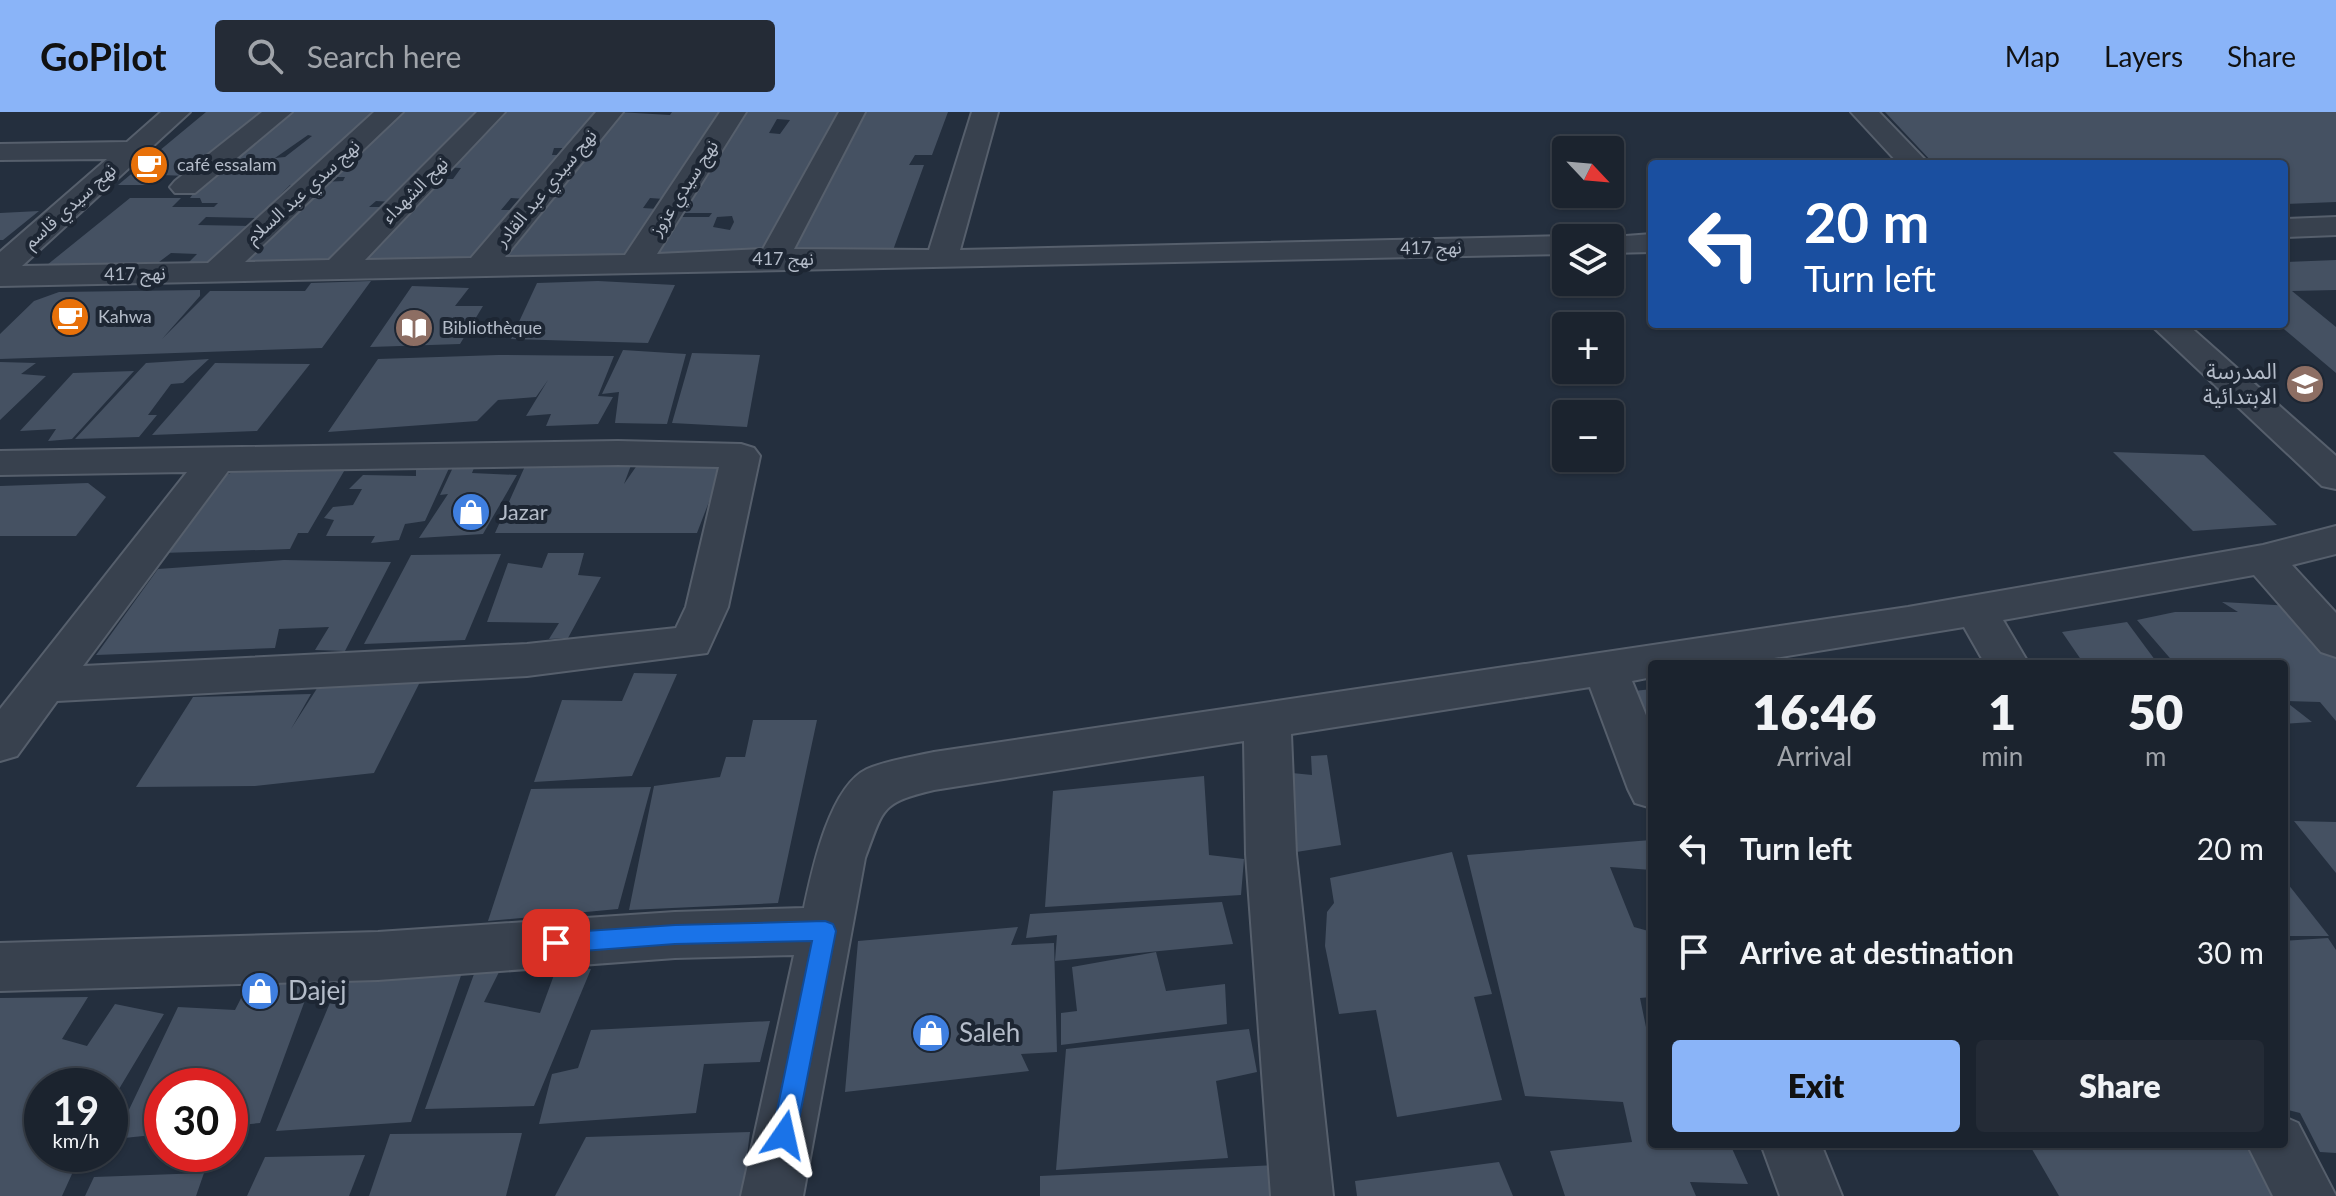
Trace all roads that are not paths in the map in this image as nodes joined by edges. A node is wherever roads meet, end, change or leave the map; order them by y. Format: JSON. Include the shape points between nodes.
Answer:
{"nodes":[{"id":1,"x":177,"y":112,"type":"edge"},
{"id":2,"x":279,"y":112,"type":"edge"},
{"id":3,"x":390,"y":112,"type":"edge"},
{"id":4,"x":492,"y":112,"type":"edge"},
{"id":5,"x":610,"y":112,"type":"edge"},
{"id":6,"x":733,"y":112,"type":"edge"},
{"id":7,"x":852,"y":112,"type":"edge"},
{"id":8,"x":985,"y":112,"type":"edge"},
{"id":9,"x":1864,"y":112,"type":"edge"},
{"id":10,"x":133,"y":150,"type":"junction"},
{"id":11,"x":0,"y":152,"type":"edge"},
{"id":12,"x":1911,"y":160,"type":"edge"},
{"id":13,"x":185,"y":187,"type":"dead end"},
{"id":14,"x":2336,"y":226,"type":"edge"},
{"id":15,"x":2288,"y":228,"type":"edge"},
{"id":16,"x":1648,"y":243,"type":"edge"},
{"id":17,"x":1624,"y":244,"type":"edge"},
{"id":18,"x":1552,"y":245,"type":"edge"},
{"id":19,"x":774,"y":258,"type":"junction"},
{"id":20,"x":942,"y":260,"type":"junction"},
{"id":21,"x":635,"y":264,"type":"junction"},
{"id":22,"x":482,"y":265,"type":"junction"},
{"id":23,"x":338,"y":269,"type":"junction"},
{"id":24,"x":216,"y":272,"type":"junction"},
{"id":25,"x":9,"y":274,"type":"edge"},
{"id":26,"x":0,"y":299,"type":"edge"},
{"id":27,"x":2171,"y":328,"type":"edge"},
{"id":28,"x":216,"y":461,"type":"junction"},
{"id":29,"x":0,"y":463,"type":"edge"},
{"id":30,"x":2336,"y":477,"type":"edge"},
{"id":31,"x":2336,"y":540,"type":"edge"},
{"id":32,"x":2263,"y":559,"type":"junction"},
{"id":33,"x":1975,"y":610,"type":"junction"},
{"id":34,"x":2336,"y":641,"type":"edge"},
{"id":35,"x":1661,"y":660,"type":"edge"},
{"id":36,"x":2005,"y":660,"type":"edge"},
{"id":37,"x":1648,"y":662,"type":"edge"},
{"id":38,"x":1605,"y":669,"type":"junction"},
{"id":39,"x":44,"y":685,"type":"junction"},
{"id":40,"x":1267,"y":722,"type":"junction"},
{"id":41,"x":0,"y":743,"type":"edge"},
{"id":42,"x":1648,"y":779,"type":"edge"},
{"id":43,"x":825,"y":931,"type":"junction"},
{"id":44,"x":0,"y":967,"type":"edge"},
{"id":45,"x":1793,"y":1148,"type":"edge"},
{"id":46,"x":2279,"y":1148,"type":"edge"},
{"id":47,"x":772,"y":1196,"type":"edge"},
{"id":48,"x":1302,"y":1196,"type":"edge"},
{"id":49,"x":1811,"y":1196,"type":"edge"},
{"id":50,"x":2306,"y":1196,"type":"edge"}],
"edges":[{"from":1,"to":10,"type":"street","name":"نهج سيدي قاسم"},
{"from":2,"to":13,"type":"street"},
{"from":3,"to":24,"type":"street","name":"نهج سدي عبد السلام"},
{"from":4,"to":23,"type":"street","name":"نهج الشهداء"},
{"from":5,"to":22,"type":"street","name":"نهج سيدي عبد القادر"},
{"from":6,"to":21,"type":"street","name":"نهج سيدي عزوز"},
{"from":7,"to":19,"type":"street"},
{"from":8,"to":20,"type":"street"},
{"from":9,"to":12,"type":"street"},
{"from":10,"to":11,"type":"street"},
{"from":10,"to":25,"type":"street","name":"نهج سيدي قاسم"},
{"from":14,"to":15,"type":"street"},
{"from":16,"to":17,"type":"street"},
{"from":18,"to":20,"type":"street","name":"نهج 417"},
{"from":19,"to":20,"type":"street","name":"نهج 417"},
{"from":19,"to":21,"type":"street","name":"نهج 417"},
{"from":21,"to":22,"type":"street","name":"نهج 417"},
{"from":22,"to":23,"type":"street","name":"نهج 417"},
{"from":23,"to":24,"type":"street","name":"نهج 417"},
{"from":24,"to":25,"type":"street","name":"نهج 417"},
{"from":25,"to":26,"type":"street","name":"نهج سيدي قاسم"},
{"from":27,"to":30,"type":"street"},
{"from":28,"to":29,"type":"street"},
{"from":28,"to":39,"type":"street"},
{"from":28,"to":39,"type":"street","via":[[618,453],[741,456],[707,607],[692,642],[527,660]]},
{"from":31,"to":32,"type":"street"},
{"from":32,"to":33,"type":"street"},
{"from":32,"to":34,"type":"street"},
{"from":33,"to":35,"type":"street"},
{"from":33,"to":36,"type":"street"},
{"from":37,"to":38,"type":"street"},
{"from":38,"to":40,"type":"street"},
{"from":38,"to":42,"type":"street"},
{"from":39,"to":41,"type":"street"},
{"from":40,"to":43,"type":"street","via":[[934,771],[881,784],[862,802]]},
{"from":40,"to":48,"type":"street","via":[[1271,854]]},
{"from":43,"to":44,"type":"street","via":[[675,935],[378,956]]},
{"from":43,"to":47,"type":"street"},
{"from":45,"to":49,"type":"street"},
{"from":46,"to":50,"type":"street"}]}
